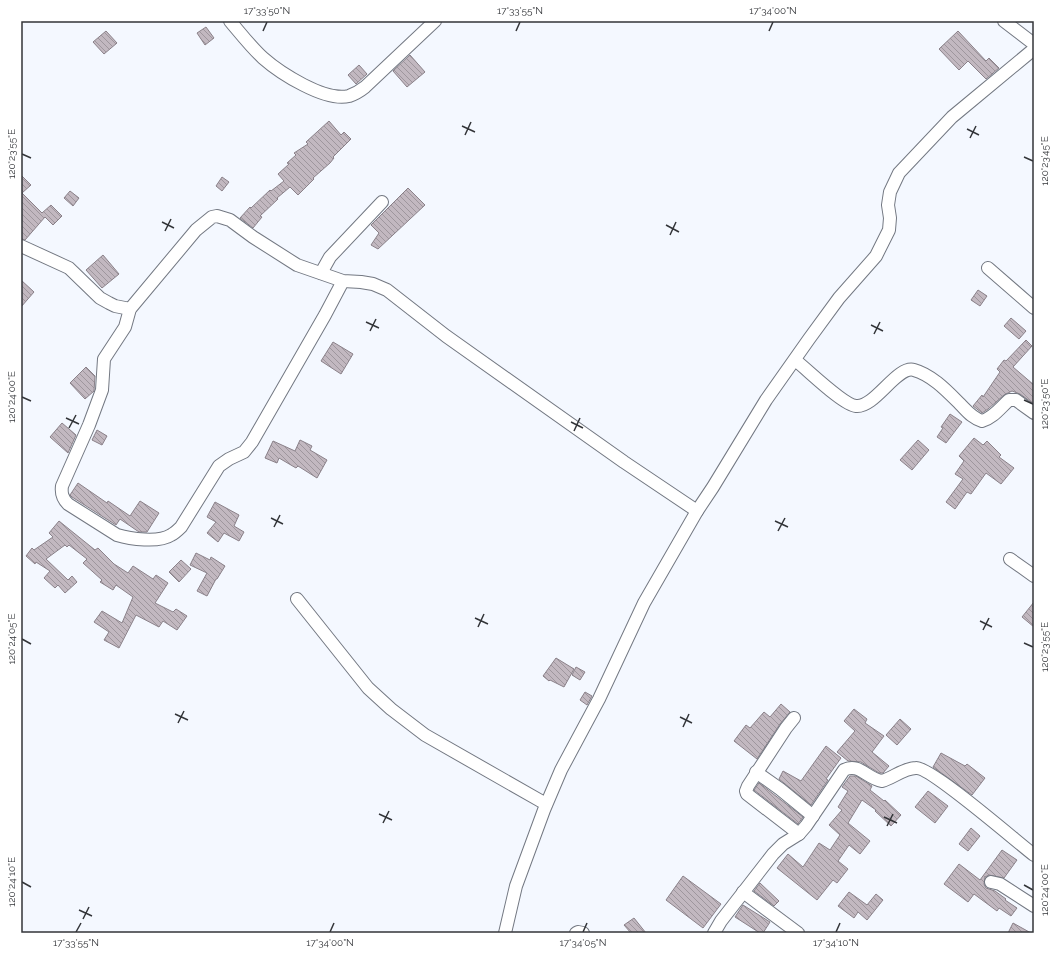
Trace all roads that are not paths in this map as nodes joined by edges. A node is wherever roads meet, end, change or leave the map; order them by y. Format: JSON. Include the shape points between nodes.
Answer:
{"nodes":[{"id":1,"x":230,"y":21,"type":"edge"},
{"id":2,"x":435,"y":21,"type":"edge"},
{"id":3,"x":1004,"y":21,"type":"edge"},
{"id":4,"x":1034,"y":44,"type":"edge"},
{"id":5,"x":1034,"y":49,"type":"edge"},
{"id":6,"x":382,"y":202,"type":"dead end"},
{"id":7,"x":21,"y":246,"type":"edge"},
{"id":8,"x":988,"y":268,"type":"dead end"},
{"id":9,"x":321,"y":273,"type":"junction"},
{"id":10,"x":342,"y":281,"type":"junction"},
{"id":11,"x":1034,"y":308,"type":"edge"},
{"id":12,"x":130,"y":309,"type":"junction"},
{"id":13,"x":796,"y":360,"type":"junction"},
{"id":14,"x":1034,"y":413,"type":"edge"},
{"id":15,"x":696,"y":511,"type":"junction"},
{"id":16,"x":1010,"y":560,"type":"dead end"},
{"id":17,"x":1034,"y":576,"type":"edge"},
{"id":18,"x":297,"y":599,"type":"dead end"},
{"id":19,"x":794,"y":718,"type":"dead end"},
{"id":20,"x":756,"y":772,"type":"junction"},
{"id":21,"x":546,"y":804,"type":"junction"},
{"id":22,"x":813,"y":816,"type":"junction"},
{"id":23,"x":799,"y":834,"type":"junction"},
{"id":24,"x":1034,"y":855,"type":"edge"},
{"id":25,"x":991,"y":882,"type":"dead end"},
{"id":26,"x":743,"y":892,"type":"junction"},
{"id":27,"x":1034,"y":906,"type":"edge"},
{"id":28,"x":505,"y":933,"type":"edge"},
{"id":29,"x":576,"y":933,"type":"edge"},
{"id":30,"x":583,"y":933,"type":"edge"},
{"id":31,"x":714,"y":933,"type":"edge"},
{"id":32,"x":798,"y":933,"type":"edge"}],
"edges":[{"from":1,"to":2,"type":"street","via":[[250,46],[276,69],[315,90],[339,97],[348,96],[365,87]]},
{"from":3,"to":4,"type":"street"},
{"from":5,"to":13,"type":"street","via":[[952,117],[899,173],[890,192],[889,230],[876,256],[839,298]]},
{"from":6,"to":9,"type":"street","via":[[330,257]]},
{"from":7,"to":12,"type":"street","via":[[69,268],[100,298],[115,306]]},
{"from":8,"to":11,"type":"street"},
{"from":9,"to":10,"type":"street"},
{"from":9,"to":12,"type":"street","via":[[297,265],[230,220],[217,216],[196,230]]},
{"from":10,"to":12,"type":"street","via":[[252,442],[244,452],[219,466],[181,526],[171,536],[160,539],[117,535],[68,504],[62,495],[62,486],[102,390],[104,359],[125,327]]},
{"from":10,"to":15,"type":"street","via":[[373,284],[387,290],[465,350]]},
{"from":13,"to":14,"type":"street","via":[[843,400],[856,406],[861,406],[875,396],[903,371],[912,369],[937,383],[972,416],[982,421],[993,416],[1009,400],[1016,400]]},
{"from":13,"to":15,"type":"street","via":[[766,400]]},
{"from":15,"to":21,"type":"street","via":[[644,602]]},
{"from":16,"to":17,"type":"street"},
{"from":18,"to":21,"type":"street","via":[[368,688],[391,709],[425,735]]},
{"from":19,"to":20,"type":"street"},
{"from":20,"to":22,"type":"street"},
{"from":20,"to":23,"type":"street","via":[[748,786],[747,794]]},
{"from":21,"to":28,"type":"street","via":[[516,886]]},
{"from":22,"to":23,"type":"street"},
{"from":22,"to":24,"type":"street","via":[[844,770],[848,768],[856,768],[882,781],[917,768],[956,792]]},
{"from":23,"to":26,"type":"street","via":[[783,844]]},
{"from":25,"to":27,"type":"street","via":[[1000,884]]},
{"from":26,"to":31,"type":"street"},
{"from":26,"to":32,"type":"street"},
{"from":29,"to":30,"type":"street"}]}
